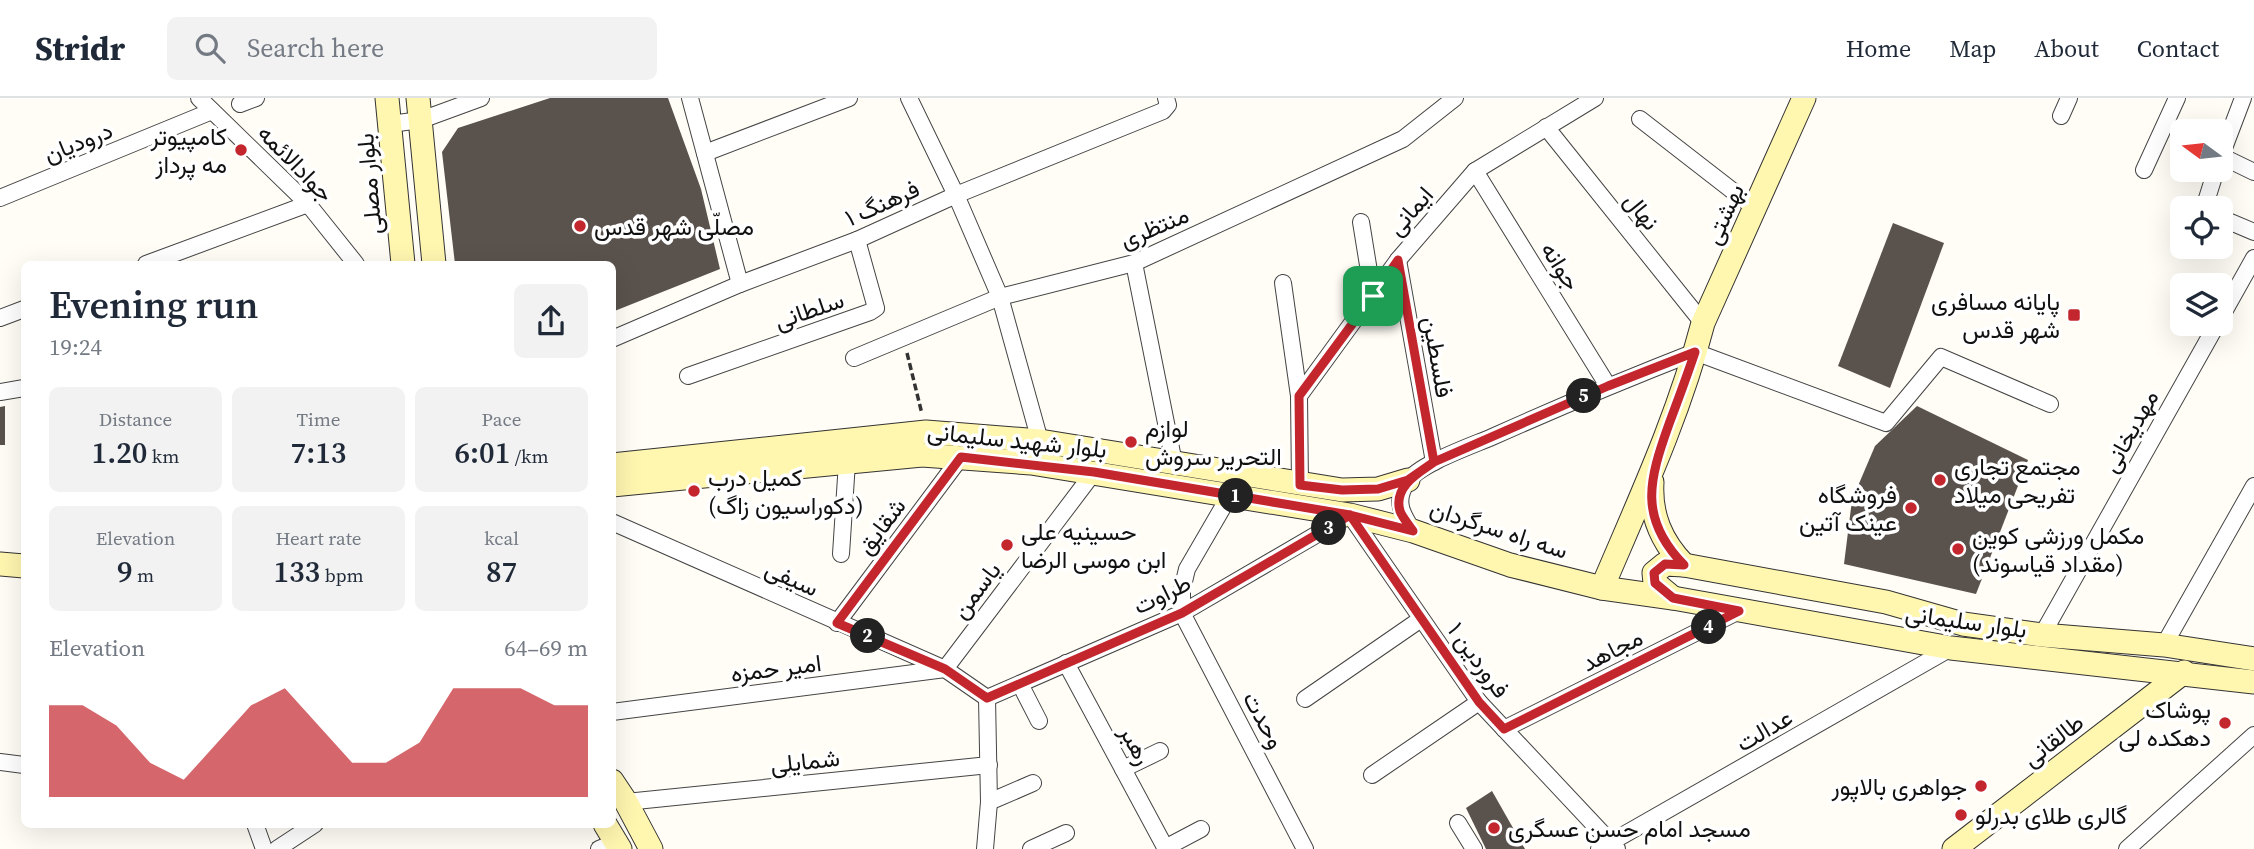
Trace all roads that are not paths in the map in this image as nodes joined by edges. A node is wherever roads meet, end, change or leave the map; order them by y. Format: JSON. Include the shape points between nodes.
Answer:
{"nodes":[{"id":1,"x":199,"y":98,"type":"edge"},
{"id":2,"x":256,"y":98,"type":"edge"},
{"id":3,"x":387,"y":98,"type":"edge"},
{"id":4,"x":481,"y":98,"type":"edge"},
{"id":5,"x":690,"y":98,"type":"edge"},
{"id":6,"x":849,"y":98,"type":"edge"},
{"id":7,"x":909,"y":98,"type":"edge"},
{"id":8,"x":1455,"y":98,"type":"edge"},
{"id":9,"x":1595,"y":98,"type":"edge"},
{"id":10,"x":1804,"y":98,"type":"edge"},
{"id":11,"x":2069,"y":98,"type":"edge"},
{"id":12,"x":2177,"y":98,"type":"edge"},
{"id":13,"x":2243,"y":98,"type":"edge"},
{"id":14,"x":1167,"y":102,"type":"edge"},
{"id":15,"x":240,"y":103,"type":"dead end"},
{"id":16,"x":419,"y":109,"type":"edge"},
{"id":17,"x":212,"y":111,"type":"junction"},
{"id":18,"x":2061,"y":116,"type":"dead end"},
{"id":19,"x":1640,"y":119,"type":"dead end"},
{"id":20,"x":390,"y":124,"type":"junction"},
{"id":21,"x":2233,"y":124,"type":"edge"},
{"id":22,"x":1546,"y":127,"type":"junction"},
{"id":23,"x":705,"y":153,"type":"junction"},
{"id":24,"x":2233,"y":162,"type":"edge"},
{"id":25,"x":2144,"y":170,"type":"dead end"},
{"id":26,"x":1475,"y":171,"type":"junction"},
{"id":27,"x":2254,"y":172,"type":"edge"},
{"id":28,"x":956,"y":195,"type":"junction"},
{"id":29,"x":0,"y":198,"type":"edge"},
{"id":30,"x":308,"y":204,"type":"junction"},
{"id":31,"x":1756,"y":209,"type":"junction"},
{"id":32,"x":1361,"y":222,"type":"dead end"},
{"id":33,"x":2233,"y":223,"type":"edge"},
{"id":34,"x":2254,"y":232,"type":"edge"},
{"id":35,"x":857,"y":240,"type":"junction"},
{"id":36,"x":2254,"y":258,"type":"edge"},
{"id":37,"x":1398,"y":260,"type":"junction"},
{"id":38,"x":154,"y":261,"type":"edge"},
{"id":39,"x":354,"y":261,"type":"edge"},
{"id":40,"x":404,"y":261,"type":"edge"},
{"id":41,"x":434,"y":261,"type":"edge"},
{"id":42,"x":1134,"y":263,"type":"junction"},
{"id":43,"x":1283,"y":283,"type":"dead end"},
{"id":44,"x":740,"y":285,"type":"junction"},
{"id":45,"x":1373,"y":296,"type":"junction"},
{"id":46,"x":2233,"y":296,"type":"edge"},
{"id":47,"x":1000,"y":297,"type":"junction"},
{"id":48,"x":21,"y":310,"type":"edge"},
{"id":49,"x":0,"y":318,"type":"edge"},
{"id":50,"x":1703,"y":323,"type":"junction"},
{"id":51,"x":2210,"y":336,"type":"edge"},
{"id":52,"x":616,"y":337,"type":"edge"},
{"id":53,"x":1695,"y":352,"type":"junction"},
{"id":54,"x":854,"y":358,"type":"dead end"},
{"id":55,"x":688,"y":376,"type":"dead end"},
{"id":56,"x":1608,"y":386,"type":"junction"},
{"id":57,"x":21,"y":388,"type":"edge"},
{"id":58,"x":0,"y":392,"type":"edge"},
{"id":59,"x":1299,"y":396,"type":"junction"},
{"id":60,"x":2050,"y":404,"type":"dead end"},
{"id":61,"x":1040,"y":441,"type":"junction"},
{"id":62,"x":961,"y":457,"type":"junction"},
{"id":63,"x":847,"y":461,"type":"junction"},
{"id":64,"x":1434,"y":462,"type":"junction"},
{"id":65,"x":1174,"y":463,"type":"junction"},
{"id":66,"x":616,"y":465,"type":"edge"},
{"id":67,"x":1654,"y":468,"type":"junction"},
{"id":68,"x":1094,"y":472,"type":"junction"},
{"id":69,"x":1408,"y":480,"type":"junction"},
{"id":70,"x":616,"y":485,"type":"edge"},
{"id":71,"x":1300,"y":485,"type":"junction"},
{"id":72,"x":1230,"y":495,"type":"junction"},
{"id":73,"x":2252,"y":496,"type":"edge"},
{"id":74,"x":1350,"y":515,"type":"junction"},
{"id":75,"x":616,"y":524,"type":"edge"},
{"id":76,"x":1413,"y":531,"type":"junction"},
{"id":77,"x":841,"y":554,"type":"dead end"},
{"id":78,"x":0,"y":564,"type":"edge"},
{"id":79,"x":1684,"y":565,"type":"junction"},
{"id":80,"x":21,"y":566,"type":"edge"},
{"id":81,"x":1602,"y":588,"type":"junction"},
{"id":82,"x":1673,"y":598,"type":"junction"},
{"id":83,"x":1739,"y":611,"type":"junction"},
{"id":84,"x":1182,"y":613,"type":"junction"},
{"id":85,"x":1421,"y":619,"type":"junction"},
{"id":86,"x":837,"y":623,"type":"junction"},
{"id":87,"x":2042,"y":635,"type":"junction"},
{"id":88,"x":2164,"y":645,"type":"junction"},
{"id":89,"x":1951,"y":648,"type":"junction"},
{"id":90,"x":2254,"y":659,"type":"edge"},
{"id":91,"x":1066,"y":663,"type":"junction"},
{"id":92,"x":945,"y":669,"type":"junction"},
{"id":93,"x":2184,"y":672,"type":"junction"},
{"id":94,"x":2254,"y":682,"type":"edge"},
{"id":95,"x":1020,"y":684,"type":"junction"},
{"id":96,"x":987,"y":698,"type":"junction"},
{"id":97,"x":1305,"y":699,"type":"dead end"},
{"id":98,"x":1479,"y":702,"type":"junction"},
{"id":99,"x":616,"y":711,"type":"edge"},
{"id":100,"x":1039,"y":721,"type":"dead end"},
{"id":101,"x":1504,"y":729,"type":"junction"},
{"id":102,"x":2254,"y":735,"type":"edge"},
{"id":103,"x":1160,"y":751,"type":"dead end"},
{"id":104,"x":0,"y":762,"type":"edge"},
{"id":105,"x":21,"y":765,"type":"edge"},
{"id":106,"x":989,"y":765,"type":"junction"},
{"id":107,"x":1123,"y":769,"type":"junction"},
{"id":108,"x":1372,"y":775,"type":"dead end"},
{"id":109,"x":1033,"y":783,"type":"dead end"},
{"id":110,"x":616,"y":787,"type":"edge"},
{"id":111,"x":626,"y":802,"type":"junction"},
{"id":112,"x":989,"y":802,"type":"junction"},
{"id":113,"x":1458,"y":823,"type":"dead end"},
{"id":114,"x":256,"y":828,"type":"edge"},
{"id":115,"x":309,"y":828,"type":"edge"},
{"id":116,"x":1201,"y":830,"type":"dead end"},
{"id":117,"x":1066,"y":833,"type":"dead end"},
{"id":118,"x":1609,"y":847,"type":"edge"},
{"id":119,"x":981,"y":848,"type":"edge"},
{"id":120,"x":1166,"y":848,"type":"edge"},
{"id":121,"x":264,"y":849,"type":"edge"},
{"id":122,"x":277,"y":849,"type":"edge"},
{"id":123,"x":651,"y":849,"type":"edge"},
{"id":124,"x":1031,"y":849,"type":"edge"},
{"id":125,"x":1305,"y":849,"type":"edge"},
{"id":126,"x":1474,"y":849,"type":"edge"},
{"id":127,"x":1954,"y":849,"type":"edge"},
{"id":128,"x":2127,"y":849,"type":"edge"}],
"edges":[{"from":1,"to":17,"type":"street","name":"جوادالائمه"},
{"from":2,"to":15,"type":"street"},
{"from":3,"to":20,"type":"main road","name":"بلوار مصلی"},
{"from":4,"to":16,"type":"street"},
{"from":5,"to":23,"type":"street"},
{"from":6,"to":23,"type":"street"},
{"from":7,"to":28,"type":"street"},
{"from":8,"to":42,"type":"street","name":"منتظری","via":[[1403,139]]},
{"from":9,"to":22,"type":"street","name":"ایمانی"},
{"from":10,"to":31,"type":"main road","name":"بهشتی"},
{"from":11,"to":18,"type":"street"},
{"from":12,"to":25,"type":"street"},
{"from":13,"to":21,"type":"street"},
{"from":14,"to":28,"type":"street","name":"فرهنگ ۱","via":[[1163,111]]},
{"from":16,"to":20,"type":"street"},
{"from":16,"to":41,"type":"main road"},
{"from":17,"to":29,"type":"street","name":"درودیان"},
{"from":17,"to":30,"type":"street","name":"جوادالائمه"},
{"from":19,"to":31,"type":"street"},
{"from":20,"to":40,"type":"main road","name":"بلوار مصلی"},
{"from":22,"to":26,"type":"street","name":"ایمانی"},
{"from":22,"to":50,"type":"street","name":"نهال"},
{"from":23,"to":44,"type":"street"},
{"from":24,"to":27,"type":"street"},
{"from":26,"to":37,"type":"street","name":"ایمانی"},
{"from":26,"to":56,"type":"street","name":"جوانه"},
{"from":28,"to":35,"type":"street","name":"فرهنگ ۱"},
{"from":28,"to":47,"type":"street"},
{"from":30,"to":38,"type":"street"},
{"from":30,"to":39,"type":"street","name":"جوادالائمه"},
{"from":31,"to":50,"type":"main road","name":"بهشتی"},
{"from":32,"to":45,"type":"street"},
{"from":33,"to":34,"type":"street"},
{"from":35,"to":44,"type":"street","name":"فرهنگ ۱"},
{"from":35,"to":55,"type":"street","name":"سلطانی","via":[[876,301],[870,313]]},
{"from":36,"to":46,"type":"street"},
{"from":37,"to":45,"type":"street","name":"ایمانی"},
{"from":37,"to":64,"type":"street","name":"فلسطین"},
{"from":42,"to":47,"type":"street","name":"منتظری"},
{"from":42,"to":65,"type":"street"},
{"from":43,"to":59,"type":"street"},
{"from":44,"to":52,"type":"street","name":"فرهنگ ۱"},
{"from":45,"to":59,"type":"street","name":"ایمانی"},
{"from":47,"to":54,"type":"street","name":"منتظری"},
{"from":47,"to":61,"type":"street"},
{"from":48,"to":49,"type":"street"},
{"from":50,"to":53,"type":"main road","name":"بهشتی"},
{"from":51,"to":87,"type":"street","name":"مهدیخانی"},
{"from":53,"to":56,"type":"street","name":"سه راه سرگردان"},
{"from":53,"to":60,"type":"street","via":[[1886,423],[1941,357]]},
{"from":53,"to":67,"type":"main road"},
{"from":56,"to":64,"type":"street","name":"سه راه سرگردان"},
{"from":57,"to":58,"type":"street"},
{"from":59,"to":71,"type":"street"},
{"from":61,"to":65,"type":"main road","name":"بلوار شهید سلیمانی"},
{"from":61,"to":66,"type":"main road","name":"بلوار شهید سلیمانی","via":[[926,432]]},
{"from":62,"to":63,"type":"main road","name":"بلوار شهید سلیمانی"},
{"from":62,"to":68,"type":"main road","name":"بلوار شهید سلیمانی"},
{"from":62,"to":86,"type":"street","name":"شقایق"},
{"from":63,"to":70,"type":"main road","name":"بلوار شهید سلیمانی"},
{"from":63,"to":77,"type":"street"},
{"from":64,"to":69,"type":"street","name":"سه راه سرگردان"},
{"from":65,"to":71,"type":"main road","name":"بلوار شهید سلیمانی"},
{"from":67,"to":79,"type":"main road","via":[[1651,502],[1657,525],[1671,552]]},
{"from":67,"to":81,"type":"main road"},
{"from":68,"to":72,"type":"main road","name":"بلوار شهید سلیمانی"},
{"from":68,"to":92,"type":"street","name":"یاسمن"},
{"from":69,"to":71,"type":"main road","name":"بلوار شهید سلیمانی","via":[[1378,489]]},
{"from":69,"to":76,"type":"street","name":"سه راه سرگردان","via":[[1400,511]]},
{"from":72,"to":74,"type":"main road","name":"بلوار شهید سلیمانی"},
{"from":72,"to":84,"type":"street","via":[[1187,569]]},
{"from":73,"to":88,"type":"street"},
{"from":74,"to":76,"type":"main road","name":"بلوار شهید سلیمانی"},
{"from":74,"to":84,"type":"street","name":"طراوت"},
{"from":74,"to":85,"type":"street","name":"فروردین ۱"},
{"from":75,"to":86,"type":"street","name":"سیفی"},
{"from":76,"to":81,"type":"main road","name":"سه راه سرگردان","via":[[1510,565]]},
{"from":78,"to":80,"type":"main road"},
{"from":79,"to":82,"type":"main road","via":[[1665,564],[1654,573],[1655,583]]},
{"from":79,"to":87,"type":"main road","name":"بلوار سلیمانی","via":[[1886,602],[1964,624]]},
{"from":81,"to":82,"type":"main road","name":"سه راه سرگردان"},
{"from":82,"to":83,"type":"main road","name":"بلوار سلیمانی"},
{"from":83,"to":89,"type":"main road","name":"بلوار سلیمانی"},
{"from":83,"to":101,"type":"street","name":"مجاهد"},
{"from":84,"to":91,"type":"street","name":"طراوت"},
{"from":84,"to":125,"type":"street","name":"وحدت"},
{"from":85,"to":97,"type":"street"},
{"from":85,"to":98,"type":"street","name":"فروردین ۱"},
{"from":86,"to":92,"type":"street","name":"سیفی"},
{"from":87,"to":88,"type":"main road","name":"بلوار سلیمانی"},
{"from":88,"to":90,"type":"main road","name":"بلوار سلیمانی"},
{"from":89,"to":93,"type":"main road","name":"بلوار سلیمانی"},
{"from":89,"to":118,"type":"street","name":"عدالت"},
{"from":91,"to":95,"type":"street","name":"طراوت"},
{"from":91,"to":107,"type":"street","name":"رهبر"},
{"from":92,"to":96,"type":"street","name":"سیفی"},
{"from":92,"to":99,"type":"street","name":"امیر حمزه"},
{"from":93,"to":94,"type":"main road","name":"بلوار سلیمانی"},
{"from":93,"to":127,"type":"main road","name":"طالقانی"},
{"from":95,"to":96,"type":"street","name":"طراوت"},
{"from":95,"to":100,"type":"street"},
{"from":96,"to":106,"type":"street"},
{"from":98,"to":101,"type":"street","name":"فروردین ۱"},
{"from":98,"to":108,"type":"street"},
{"from":101,"to":118,"type":"street","name":"فروردین ۱"},
{"from":102,"to":128,"type":"street"},
{"from":103,"to":107,"type":"street"},
{"from":104,"to":105,"type":"street"},
{"from":106,"to":111,"type":"street","name":"شمایلی"},
{"from":106,"to":112,"type":"street"},
{"from":107,"to":120,"type":"street","name":"رهبر"},
{"from":109,"to":112,"type":"street"},
{"from":110,"to":111,"type":"main road"},
{"from":111,"to":123,"type":"main road"},
{"from":112,"to":119,"type":"street"},
{"from":113,"to":126,"type":"street"},
{"from":114,"to":121,"type":"street"},
{"from":115,"to":122,"type":"street"},
{"from":116,"to":120,"type":"street"},
{"from":117,"to":124,"type":"street"}]}
